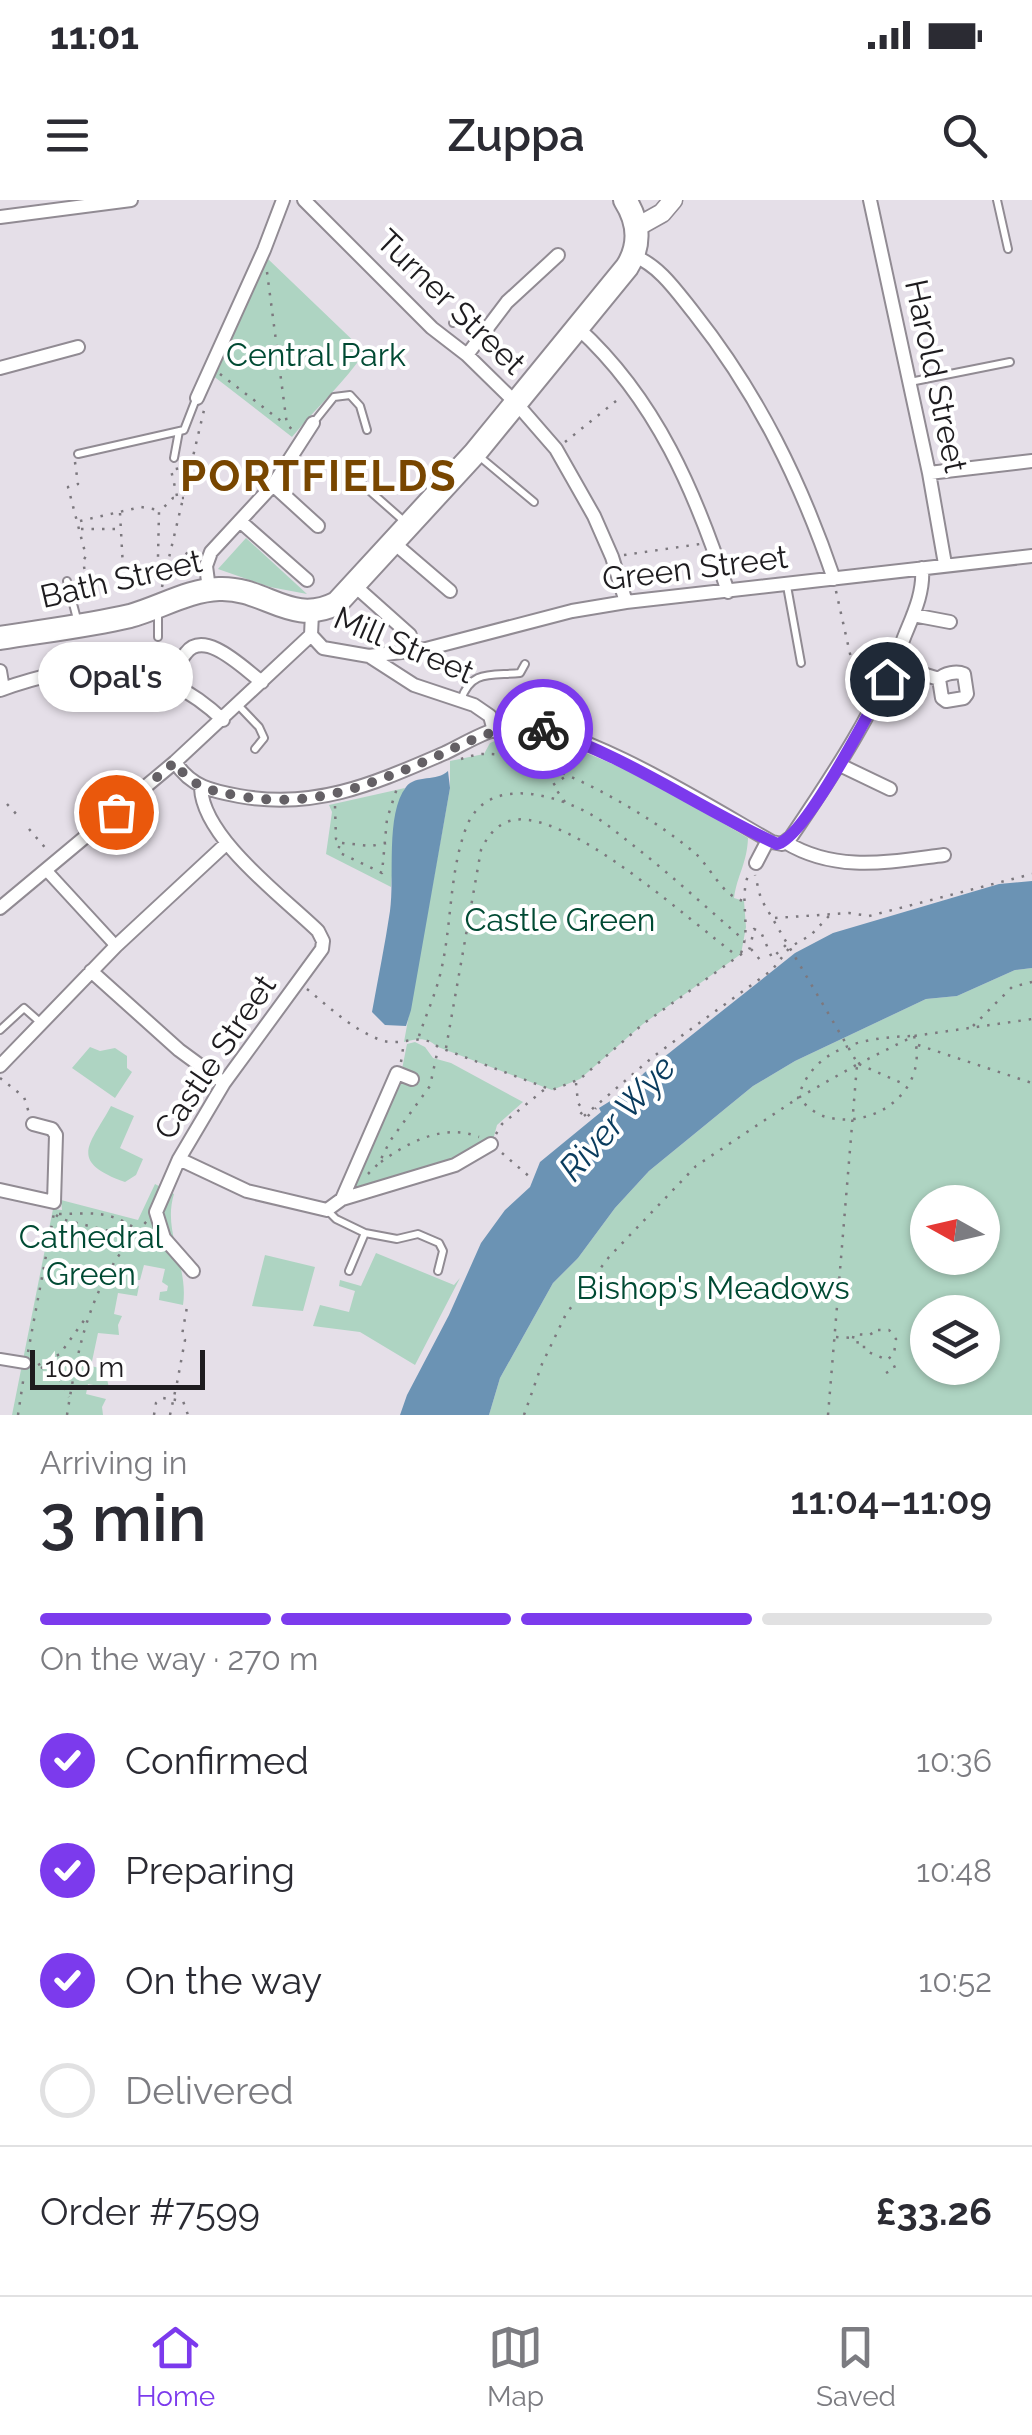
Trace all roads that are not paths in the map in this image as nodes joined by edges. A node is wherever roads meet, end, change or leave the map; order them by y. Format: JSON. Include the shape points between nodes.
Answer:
{"nodes":[{"id":1,"x":131,"y":200,"type":"edge"},
{"id":2,"x":283,"y":200,"type":"edge"},
{"id":3,"x":304,"y":200,"type":"edge"},
{"id":4,"x":625,"y":200,"type":"edge"},
{"id":5,"x":673,"y":200,"type":"edge"},
{"id":6,"x":870,"y":200,"type":"edge"},
{"id":7,"x":997,"y":200,"type":"edge"},
{"id":8,"x":0,"y":217,"type":"edge"},
{"id":9,"x":636,"y":227,"type":"junction"},
{"id":10,"x":1008,"y":249,"type":"dead end"},
{"id":11,"x":558,"y":255,"type":"dead end"},
{"id":12,"x":634,"y":256,"type":"junction"},
{"id":13,"x":453,"y":323,"type":"dead end"},
{"id":14,"x":488,"y":328,"type":"junction"},
{"id":15,"x":578,"y":328,"type":"junction"},
{"id":16,"x":78,"y":348,"type":"dead end"},
{"id":17,"x":467,"y":355,"type":"junction"},
{"id":18,"x":1010,"y":362,"type":"dead end"},
{"id":19,"x":0,"y":368,"type":"edge"},
{"id":20,"x":910,"y":382,"type":"junction"},
{"id":21,"x":197,"y":398,"type":"joint"},
{"id":22,"x":516,"y":403,"type":"junction"},
{"id":23,"x":313,"y":422,"type":"joint"},
{"id":24,"x":367,"y":430,"type":"dead end"},
{"id":25,"x":178,"y":431,"type":"junction"},
{"id":26,"x":475,"y":452,"type":"junction"},
{"id":27,"x":78,"y":454,"type":"road end"},
{"id":28,"x":174,"y":458,"type":"dead end"},
{"id":29,"x":1032,"y":461,"type":"edge"},
{"id":30,"x":929,"y":473,"type":"junction"},
{"id":31,"x":354,"y":477,"type":"dead end"},
{"id":32,"x":272,"y":485,"type":"junction"},
{"id":33,"x":534,"y":502,"type":"dead end"},
{"id":34,"x":241,"y":522,"type":"junction"},
{"id":35,"x":318,"y":526,"type":"dead end"},
{"id":36,"x":402,"y":534,"type":"junction"},
{"id":37,"x":1032,"y":556,"type":"edge"},
{"id":38,"x":945,"y":564,"type":"junction"},
{"id":39,"x":922,"y":568,"type":"junction"},
{"id":40,"x":834,"y":579,"type":"junction"},
{"id":41,"x":307,"y":580,"type":"dead end"},
{"id":42,"x":67,"y":581,"type":"dead end"},
{"id":43,"x":786,"y":585,"type":"junction"},
{"id":44,"x":355,"y":586,"type":"junction"},
{"id":45,"x":209,"y":590,"type":"junction"},
{"id":46,"x":450,"y":590,"type":"dead end"},
{"id":47,"x":728,"y":592,"type":"junction"},
{"id":48,"x":626,"y":602,"type":"junction"},
{"id":49,"x":157,"y":608,"type":"junction"},
{"id":50,"x":913,"y":616,"type":"junction"},
{"id":51,"x":950,"y":622,"type":"dead end"},
{"id":52,"x":312,"y":624,"type":"junction"},
{"id":53,"x":79,"y":626,"type":"junction"},
{"id":54,"x":410,"y":635,"type":"dead end"},
{"id":55,"x":158,"y":637,"type":"dead end"},
{"id":56,"x":0,"y":638,"type":"edge"},
{"id":57,"x":407,"y":652,"type":"junction"},
{"id":58,"x":376,"y":654,"type":"junction"},
{"id":59,"x":525,"y":664,"type":"dead end"},
{"id":60,"x":801,"y":664,"type":"dead end"},
{"id":61,"x":893,"y":666,"type":"junction"},
{"id":62,"x":0,"y":671,"type":"edge"},
{"id":63,"x":137,"y":672,"type":"junction"},
{"id":64,"x":400,"y":676,"type":"junction"},
{"id":65,"x":939,"y":679,"type":"dead end"},
{"id":66,"x":262,"y":682,"type":"junction"},
{"id":67,"x":173,"y":683,"type":"junction"},
{"id":68,"x":2,"y":690,"type":"edge"},
{"id":69,"x":128,"y":700,"type":"dead end"},
{"id":70,"x":461,"y":701,"type":"junction"},
{"id":71,"x":238,"y":705,"type":"junction"},
{"id":72,"x":223,"y":720,"type":"junction"},
{"id":73,"x":494,"y":731,"type":"junction"},
{"id":74,"x":255,"y":749,"type":"dead end"},
{"id":75,"x":175,"y":762,"type":"junction"},
{"id":76,"x":840,"y":765,"type":"junction"},
{"id":77,"x":201,"y":788,"type":"junction"},
{"id":78,"x":890,"y":789,"type":"dead end"},
{"id":79,"x":768,"y":840,"type":"junction"},
{"id":80,"x":785,"y":842,"type":"junction"},
{"id":81,"x":227,"y":843,"type":"junction"},
{"id":82,"x":944,"y":854,"type":"dead end"},
{"id":83,"x":756,"y":864,"type":"road end"},
{"id":84,"x":51,"y":865,"type":"junction"},
{"id":85,"x":0,"y":908,"type":"edge"},
{"id":86,"x":116,"y":946,"type":"junction"},
{"id":87,"x":91,"y":971,"type":"junction"},
{"id":88,"x":42,"y":1024,"type":"junction"},
{"id":89,"x":0,"y":1030,"type":"edge"},
{"id":90,"x":0,"y":1066,"type":"edge"},
{"id":91,"x":412,"y":1079,"type":"dead end"},
{"id":92,"x":224,"y":1083,"type":"junction"},
{"id":93,"x":33,"y":1124,"type":"road end"},
{"id":94,"x":491,"y":1144,"type":"road end"},
{"id":95,"x":179,"y":1159,"type":"junction"},
{"id":96,"x":0,"y":1190,"type":"edge"},
{"id":97,"x":342,"y":1199,"type":"junction"},
{"id":98,"x":327,"y":1210,"type":"junction"},
{"id":99,"x":364,"y":1234,"type":"junction"},
{"id":100,"x":193,"y":1271,"type":"dead end"},
{"id":101,"x":349,"y":1271,"type":"dead end"},
{"id":102,"x":438,"y":1271,"type":"dead end"},
{"id":103,"x":0,"y":1360,"type":"edge"},
{"id":104,"x":30,"y":1363,"type":"road end"}],
"edges":[{"from":1,"to":8,"type":"street"},
{"from":2,"to":21,"type":"street"},
{"from":3,"to":17,"type":"street","name":"Turner Street"},
{"from":4,"to":9,"type":"highway"},
{"from":5,"to":9,"type":"main road"},
{"from":6,"to":20,"type":"street","name":"Harold Street"},
{"from":7,"to":10,"type":"lane"},
{"from":9,"to":12,"type":"highway"},
{"from":11,"to":14,"type":"street"},
{"from":12,"to":15,"type":"highway"},
{"from":12,"to":40,"type":"street","via":[[677,291],[761,411],[810,510]]},
{"from":13,"to":14,"type":"lane","via":[[464,310]]},
{"from":14,"to":17,"type":"street"},
{"from":15,"to":22,"type":"highway"},
{"from":15,"to":47,"type":"street","via":[[609,356],[673,449]]},
{"from":16,"to":19,"type":"street"},
{"from":17,"to":22,"type":"street","name":"Turner Street"},
{"from":18,"to":20,"type":"lane"},
{"from":20,"to":30,"type":"street","name":"Harold Street"},
{"from":21,"to":25,"type":"lane"},
{"from":22,"to":26,"type":"highway"},
{"from":22,"to":48,"type":"street","name":"Turner Street","via":[[556,449],[594,516]]},
{"from":23,"to":24,"type":"lane","via":[[334,397],[350,394]]},
{"from":23,"to":32,"type":"street"},
{"from":25,"to":27,"type":"lane"},
{"from":25,"to":28,"type":"lane"},
{"from":26,"to":33,"type":"lane"},
{"from":26,"to":36,"type":"highway"},
{"from":29,"to":30,"type":"street"},
{"from":30,"to":38,"type":"street","name":"Harold Street"},
{"from":31,"to":36,"type":"lane"},
{"from":32,"to":34,"type":"street"},
{"from":32,"to":35,"type":"street"},
{"from":34,"to":41,"type":"street"},
{"from":34,"to":45,"type":"street","via":[[208,557]]},
{"from":36,"to":44,"type":"highway"},
{"from":36,"to":46,"type":"street"},
{"from":37,"to":38,"type":"street","name":"Green Street"},
{"from":38,"to":39,"type":"street","name":"Green Street"},
{"from":39,"to":40,"type":"street","name":"Green Street"},
{"from":39,"to":50,"type":"street"},
{"from":40,"to":43,"type":"street","name":"Green Street"},
{"from":42,"to":53,"type":"lane"},
{"from":43,"to":47,"type":"street","name":"Green Street"},
{"from":43,"to":60,"type":"lane"},
{"from":44,"to":52,"type":"highway"},
{"from":44,"to":54,"type":"street"},
{"from":45,"to":49,"type":"highway","name":"Bath Street"},
{"from":45,"to":52,"type":"highway","name":"Bath Street","via":[[245,592]]},
{"from":47,"to":48,"type":"street","name":"Green Street"},
{"from":48,"to":57,"type":"street","name":"Green Street"},
{"from":49,"to":53,"type":"highway","name":"Bath Street"},
{"from":49,"to":55,"type":"lane"},
{"from":50,"to":51,"type":"street"},
{"from":50,"to":61,"type":"street"},
{"from":52,"to":58,"type":"street","name":"Mill Street","via":[[323,648]]},
{"from":52,"to":66,"type":"street"},
{"from":53,"to":56,"type":"highway","name":"Bath Street"},
{"from":57,"to":58,"type":"street","name":"Green Street"},
{"from":57,"to":64,"type":"street"},
{"from":58,"to":64,"type":"street","name":"Mill Street"},
{"from":59,"to":70,"type":"lane","via":[[520,674],[474,678]]},
{"from":61,"to":65,"type":"street"},
{"from":61,"to":76,"type":"street"},
{"from":62,"to":68,"type":"street"},
{"from":63,"to":67,"type":"street"},
{"from":63,"to":68,"type":"street","via":[[81,669]]},
{"from":63,"to":69,"type":"lane"},
{"from":64,"to":70,"type":"street","name":"Mill Street"},
{"from":66,"to":67,"type":"street","via":[[203,644],[184,655]]},
{"from":66,"to":71,"type":"street"},
{"from":67,"to":72,"type":"street"},
{"from":70,"to":73,"type":"street","name":"Mill Street","via":[[490,716]]},
{"from":71,"to":72,"type":"street"},
{"from":71,"to":74,"type":"lane","via":[[264,738]]},
{"from":72,"to":75,"type":"street"},
{"from":73,"to":77,"type":"street","via":[[330,796],[258,800]]},
{"from":73,"to":79,"type":"street","name":"Mill Street","via":[[526,726],[592,746]]},
{"from":75,"to":77,"type":"street"},
{"from":75,"to":84,"type":"street"},
{"from":76,"to":78,"type":"street"},
{"from":76,"to":80,"type":"street"},
{"from":77,"to":81,"type":"street","via":[[204,809]]},
{"from":79,"to":80,"type":"street"},
{"from":79,"to":83,"type":"street"},
{"from":80,"to":82,"type":"street","via":[[847,864]]},
{"from":81,"to":86,"type":"street"},
{"from":81,"to":92,"type":"street","name":"Castle Street","via":[[323,941]]},
{"from":84,"to":85,"type":"street"},
{"from":84,"to":86,"type":"street"},
{"from":86,"to":87,"type":"street"},
{"from":87,"to":88,"type":"street"},
{"from":87,"to":92,"type":"street"},
{"from":88,"to":89,"type":"lane","via":[[24,1008]]},
{"from":88,"to":90,"type":"street"},
{"from":91,"to":97,"type":"street","via":[[396,1073]]},
{"from":92,"to":95,"type":"street","name":"Castle Street"},
{"from":93,"to":96,"type":"street","via":[[56,1135],[54,1208]]},
{"from":94,"to":97,"type":"street","via":[[455,1165]]},
{"from":95,"to":98,"type":"street","via":[[247,1191]]},
{"from":95,"to":100,"type":"street","name":"Castle Street","via":[[158,1206],[164,1238]]},
{"from":97,"to":98,"type":"street"},
{"from":98,"to":99,"type":"lane"},
{"from":99,"to":101,"type":"lane"},
{"from":99,"to":102,"type":"lane","via":[[396,1240],[418,1234],[439,1243]]},
{"from":103,"to":104,"type":"street"}]}
